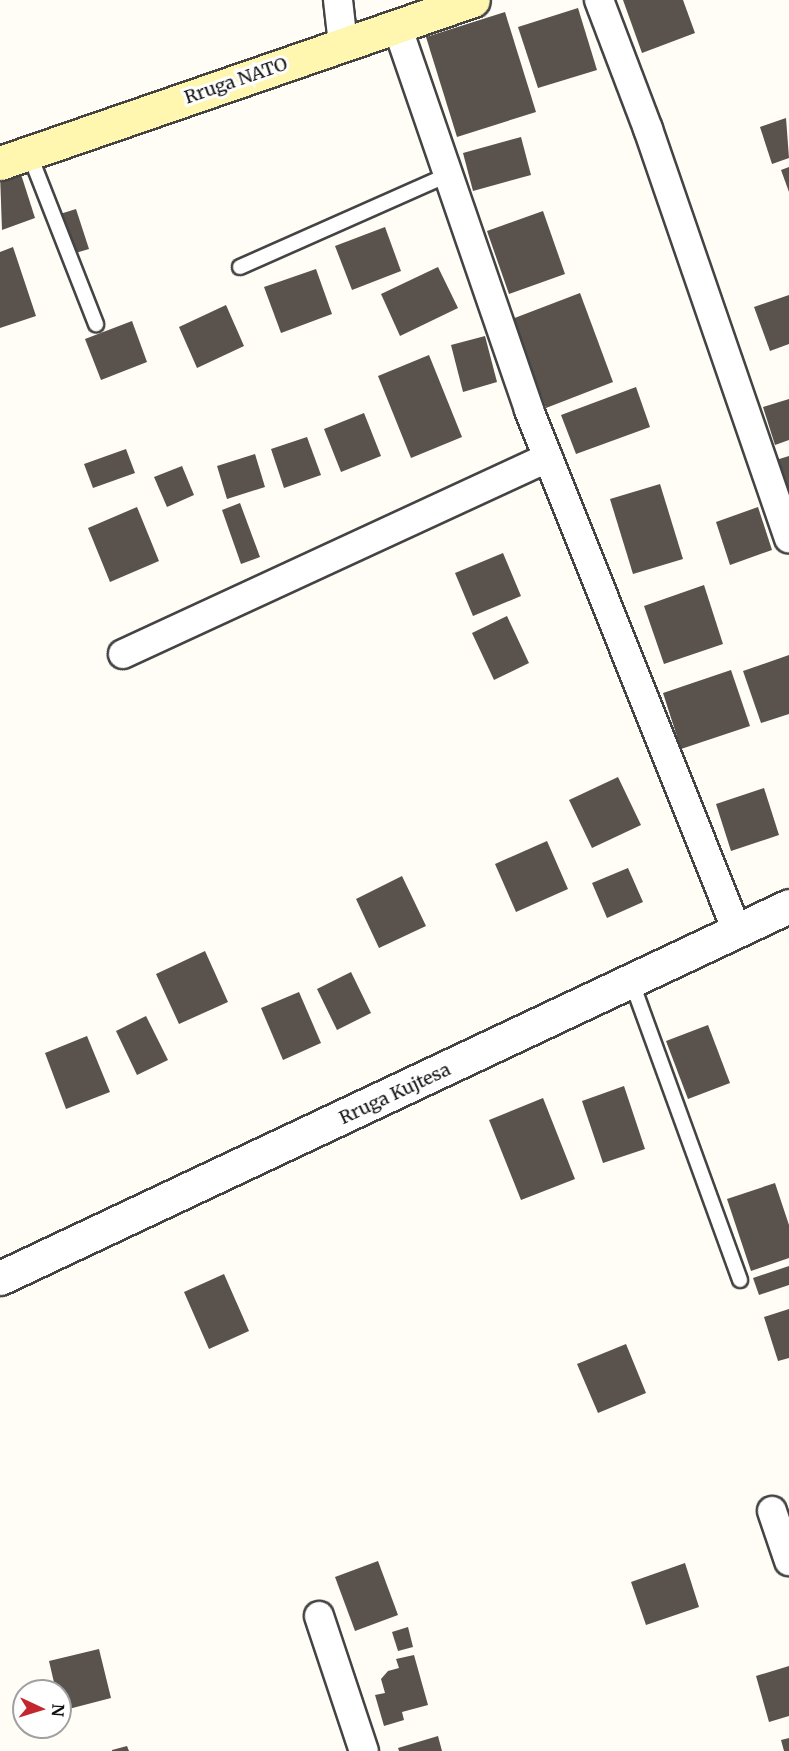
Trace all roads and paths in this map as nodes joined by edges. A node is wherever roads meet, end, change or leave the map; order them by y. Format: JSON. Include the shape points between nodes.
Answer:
{"nodes":[{"id":1,"x":338,"y":0,"type":"edge"},
{"id":2,"x":473,"y":0,"type":"edge"},
{"id":3,"x":599,"y":0,"type":"edge"},
{"id":4,"x":397,"y":26,"type":"junction"},
{"id":5,"x":343,"y":44,"type":"junction"},
{"id":6,"x":14,"y":158,"type":"edge"},
{"id":7,"x":448,"y":175,"type":"junction"},
{"id":8,"x":240,"y":267,"type":"dead end"},
{"id":9,"x":96,"y":324,"type":"dead end"},
{"id":10,"x":548,"y":458,"type":"junction"},
{"id":11,"x":789,"y":538,"type":"edge"},
{"id":12,"x":123,"y":654,"type":"dead end"},
{"id":13,"x":789,"y":906,"type":"edge"},
{"id":14,"x":737,"y":931,"type":"junction"},
{"id":15,"x":632,"y":983,"type":"junction"},
{"id":16,"x":0,"y":1278,"type":"edge"},
{"id":17,"x":740,"y":1280,"type":"dead end"},
{"id":18,"x":772,"y":1511,"type":"dead end"},
{"id":19,"x":789,"y":1561,"type":"edge"},
{"id":20,"x":319,"y":1616,"type":"dead end"},
{"id":21,"x":364,"y":1751,"type":"edge"}],
"edges":[{"from":1,"to":5,"type":"street"},
{"from":2,"to":4,"type":"main road","name":"Rruga NATO"},
{"from":3,"to":11,"type":"street","via":[[648,129]]},
{"from":4,"to":5,"type":"main road","name":"Rruga NATO"},
{"from":4,"to":7,"type":"street"},
{"from":5,"to":6,"type":"main road","name":"Rruga NATO"},
{"from":6,"to":9,"type":"lane"},
{"from":7,"to":8,"type":"lane"},
{"from":7,"to":10,"type":"street"},
{"from":10,"to":12,"type":"street"},
{"from":10,"to":14,"type":"street"},
{"from":13,"to":14,"type":"street","name":"Rruga Kujtesa"},
{"from":14,"to":15,"type":"street","name":"Rruga Kujtesa"},
{"from":15,"to":16,"type":"street","name":"Rruga Kujtesa"},
{"from":15,"to":17,"type":"lane"},
{"from":18,"to":19,"type":"street"},
{"from":20,"to":21,"type":"street"}]}
